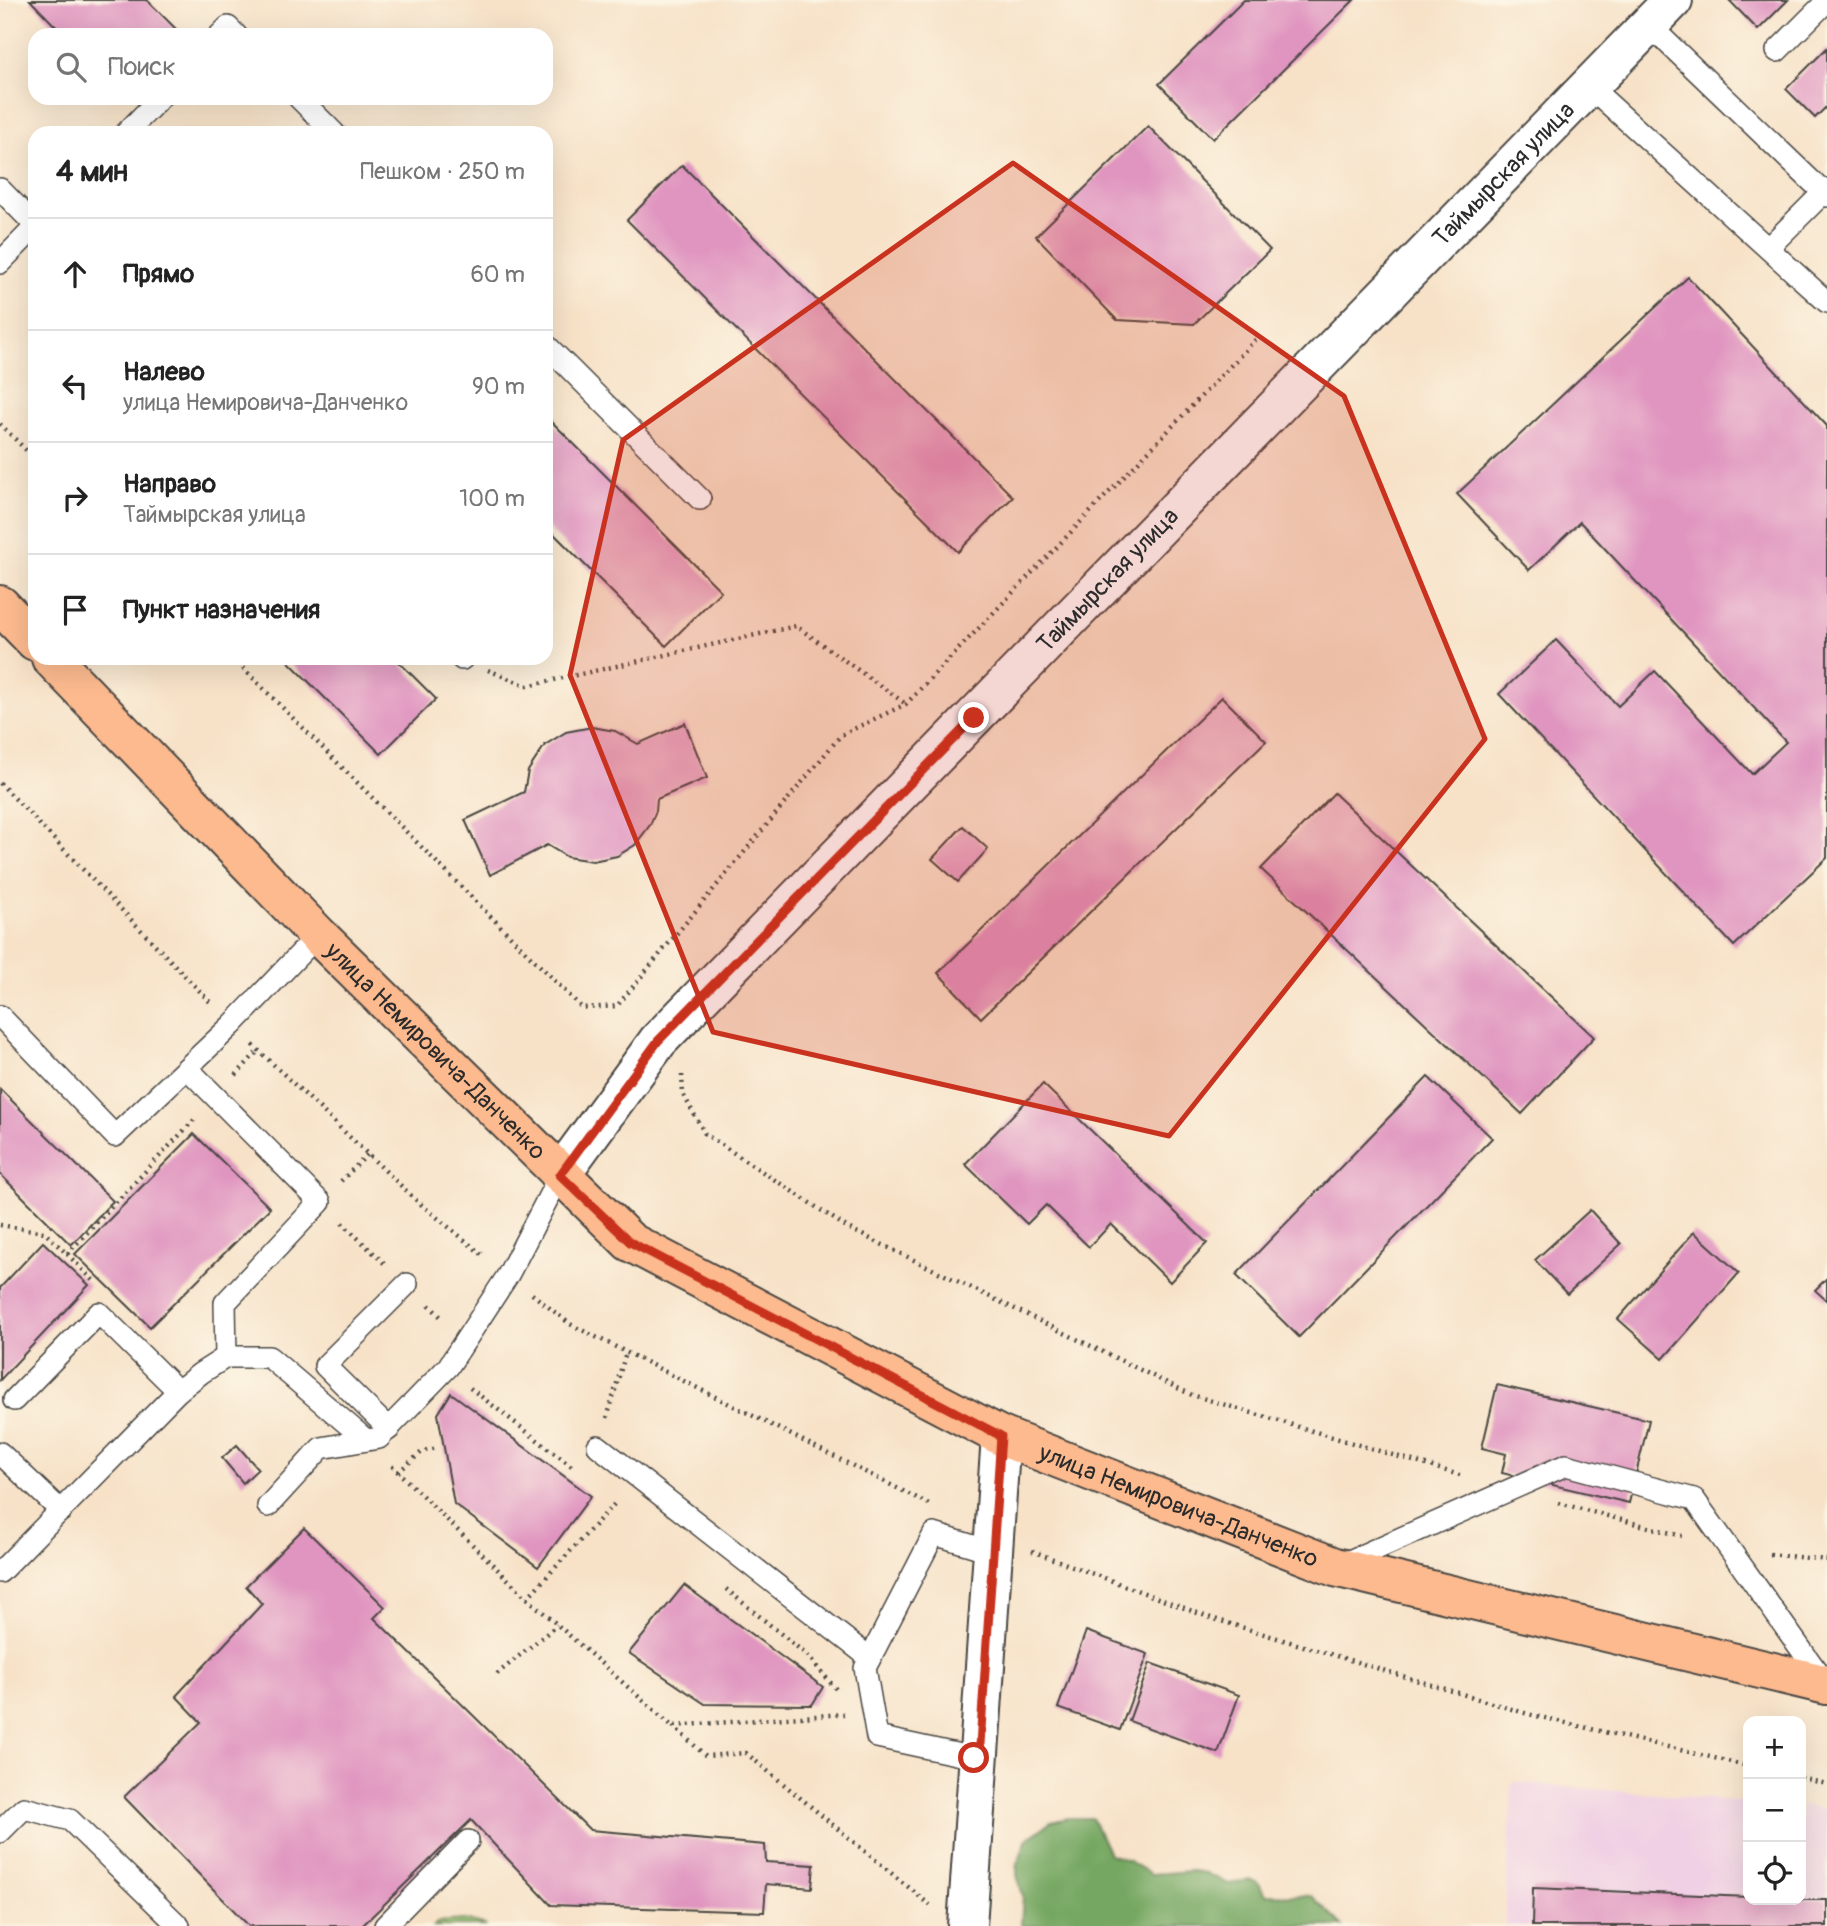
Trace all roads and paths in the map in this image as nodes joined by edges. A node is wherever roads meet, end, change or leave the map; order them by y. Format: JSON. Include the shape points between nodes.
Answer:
{"nodes":[{"id":1,"x":1827,"y":1,"type":"edge"},
{"id":2,"x":1661,"y":13,"type":"edge"},
{"id":3,"x":1777,"y":51,"type":"dead end"},
{"id":4,"x":1589,"y":86,"type":"junction"},
{"id":5,"x":153,"y":105,"type":"edge"},
{"id":6,"x":306,"y":105,"type":"edge"},
{"id":7,"x":133,"y":126,"type":"edge"},
{"id":8,"x":327,"y":126,"type":"edge"},
{"id":9,"x":0,"y":189,"type":"edge"},
{"id":10,"x":1826,"y":193,"type":"edge"},
{"id":11,"x":28,"y":219,"type":"edge"},
{"id":12,"x":28,"y":233,"type":"edge"},
{"id":13,"x":1768,"y":248,"type":"junction"},
{"id":14,"x":0,"y":263,"type":"edge"},
{"id":15,"x":1827,"y":302,"type":"edge"},
{"id":16,"x":1259,"y":336,"type":"dead end"},
{"id":17,"x":553,"y":352,"type":"edge"},
{"id":18,"x":0,"y":424,"type":"edge"},
{"id":19,"x":28,"y":452,"type":"edge"},
{"id":20,"x":700,"y":499,"type":"dead end"},
{"id":21,"x":0,"y":605,"type":"edge"},
{"id":22,"x":28,"y":634,"type":"edge"},
{"id":23,"x":58,"y":665,"type":"edge"},
{"id":24,"x":240,"y":665,"type":"edge"},
{"id":25,"x":478,"y":665,"type":"edge"},
{"id":26,"x":906,"y":704,"type":"junction"},
{"id":27,"x":318,"y":934,"type":"junction"},
{"id":28,"x":0,"y":1016,"type":"edge"},
{"id":29,"x":259,"y":1050,"type":"dead end"},
{"id":30,"x":681,"y":1064,"type":"dead end"},
{"id":31,"x":187,"y":1068,"type":"junction"},
{"id":32,"x":216,"y":1096,"type":"junction"},
{"id":33,"x":560,"y":1175,"type":"junction"},
{"id":34,"x":0,"y":1225,"type":"edge"},
{"id":35,"x":407,"y":1284,"type":"dead end"},
{"id":36,"x":226,"y":1357,"type":"junction"},
{"id":37,"x":462,"y":1382,"type":"dead end"},
{"id":38,"x":178,"y":1391,"type":"junction"},
{"id":39,"x":14,"y":1400,"type":"dead end"},
{"id":40,"x":388,"y":1429,"type":"junction"},
{"id":41,"x":1001,"y":1436,"type":"junction"},
{"id":42,"x":366,"y":1440,"type":"junction"},
{"id":43,"x":598,"y":1446,"type":"dead end"},
{"id":44,"x":438,"y":1448,"type":"dead end"},
{"id":45,"x":0,"y":1453,"type":"edge"},
{"id":46,"x":398,"y":1472,"type":"junction"},
{"id":47,"x":579,"y":1472,"type":"dead end"},
{"id":48,"x":1509,"y":1490,"type":"junction"},
{"id":49,"x":608,"y":1494,"type":"dead end"},
{"id":50,"x":617,"y":1501,"type":"junction"},
{"id":51,"x":268,"y":1506,"type":"dead end"},
{"id":52,"x":628,"y":1509,"type":"dead end"},
{"id":53,"x":61,"y":1511,"type":"junction"},
{"id":54,"x":1730,"y":1549,"type":"junction"},
{"id":55,"x":993,"y":1552,"type":"junction"},
{"id":56,"x":1827,"y":1560,"type":"edge"},
{"id":57,"x":1335,"y":1567,"type":"junction"},
{"id":58,"x":0,"y":1572,"type":"edge"},
{"id":59,"x":723,"y":1586,"type":"dead end"},
{"id":60,"x":527,"y":1598,"type":"junction"},
{"id":61,"x":557,"y":1625,"type":"junction"},
{"id":62,"x":870,"y":1658,"type":"junction"},
{"id":63,"x":497,"y":1674,"type":"dead end"},
{"id":64,"x":1827,"y":1685,"type":"edge"},
{"id":65,"x":865,"y":1713,"type":"junction"},
{"id":66,"x":672,"y":1726,"type":"junction"},
{"id":67,"x":979,"y":1759,"type":"junction"},
{"id":68,"x":1805,"y":1779,"type":"edge"},
{"id":69,"x":1827,"y":1784,"type":"edge"},
{"id":70,"x":0,"y":1832,"type":"edge"},
{"id":71,"x":468,"y":1841,"type":"dead end"},
{"id":72,"x":934,"y":1909,"type":"dead end"},
{"id":73,"x":179,"y":1926,"type":"edge"},
{"id":74,"x":385,"y":1926,"type":"edge"},
{"id":75,"x":967,"y":1926,"type":"edge"}],
"edges":[{"from":1,"to":3,"type":"lane"},
{"from":2,"to":4,"type":"street","name":"Таймырская улица"},
{"from":2,"to":10,"type":"lane"},
{"from":4,"to":13,"type":"lane"},
{"from":4,"to":33,"type":"street","name":"Таймырская улица","via":[[658,1041]]},
{"from":5,"to":7,"type":"lane"},
{"from":6,"to":8,"type":"lane"},
{"from":9,"to":11,"type":"lane"},
{"from":10,"to":13,"type":"lane"},
{"from":12,"to":14,"type":"lane"},
{"from":13,"to":15,"type":"lane"},
{"from":16,"to":26,"type":"path"},
{"from":17,"to":20,"type":"lane"},
{"from":18,"to":19,"type":"path"},
{"from":21,"to":22,"type":"main road"},
{"from":23,"to":27,"type":"main road","name":"улица Немировича-Данченко"},
{"from":24,"to":26,"type":"path","via":[[582,1008],[617,1006],[841,735]]},
{"from":25,"to":26,"type":"path","via":[[527,686],[796,626]]},
{"from":27,"to":31,"type":"lane"},
{"from":27,"to":33,"type":"main road","name":"улица Немировича-Данченко"},
{"from":28,"to":31,"type":"lane","via":[[115,1136]]},
{"from":29,"to":32,"type":"path"},
{"from":30,"to":48,"type":"path","via":[[683,1094],[705,1134],[848,1228],[1192,1395]]},
{"from":31,"to":32,"type":"lane"},
{"from":32,"to":34,"type":"path","via":[[66,1254],[44,1232]]},
{"from":32,"to":36,"type":"lane","via":[[320,1202],[225,1303]]},
{"from":33,"to":40,"type":"lane","via":[[508,1275],[448,1367]]},
{"from":33,"to":41,"type":"main road","name":"улица Немировича-Данченко","via":[[630,1242]]},
{"from":35,"to":40,"type":"lane","via":[[325,1366]]},
{"from":36,"to":38,"type":"lane"},
{"from":36,"to":42,"type":"lane","via":[[270,1357]]},
{"from":37,"to":47,"type":"path"},
{"from":38,"to":39,"type":"lane","via":[[99,1314]]},
{"from":38,"to":53,"type":"lane"},
{"from":40,"to":42,"type":"lane","via":[[379,1438]]},
{"from":41,"to":55,"type":"street"},
{"from":41,"to":57,"type":"main road","name":"улица Немировича-Данченко"},
{"from":42,"to":46,"type":"path"},
{"from":42,"to":51,"type":"lane","via":[[321,1448]]},
{"from":43,"to":62,"type":"lane"},
{"from":44,"to":46,"type":"path","via":[[423,1451]]},
{"from":45,"to":53,"type":"lane"},
{"from":46,"to":60,"type":"path"},
{"from":48,"to":54,"type":"path"},
{"from":48,"to":54,"type":"lane","via":[[1566,1465],[1681,1495],[1694,1499]]},
{"from":48,"to":57,"type":"lane"},
{"from":49,"to":50,"type":"path"},
{"from":50,"to":52,"type":"path"},
{"from":50,"to":60,"type":"path"},
{"from":53,"to":58,"type":"lane"},
{"from":54,"to":56,"type":"path"},
{"from":54,"to":64,"type":"lane"},
{"from":55,"to":62,"type":"lane","via":[[934,1535]]},
{"from":55,"to":67,"type":"street"},
{"from":57,"to":64,"type":"main road","name":"улица Немировича-Данченко"},
{"from":59,"to":65,"type":"path","via":[[807,1655]]},
{"from":60,"to":61,"type":"path"},
{"from":61,"to":63,"type":"path"},
{"from":61,"to":66,"type":"path"},
{"from":62,"to":65,"type":"lane","via":[[865,1668]]},
{"from":65,"to":66,"type":"path"},
{"from":65,"to":67,"type":"lane","via":[[877,1737]]},
{"from":66,"to":72,"type":"path","via":[[706,1756],[747,1753]]},
{"from":67,"to":75,"type":"street"},
{"from":68,"to":69,"type":"path"},
{"from":70,"to":73,"type":"lane","via":[[24,1808],[70,1819]]},
{"from":71,"to":74,"type":"lane"}]}
